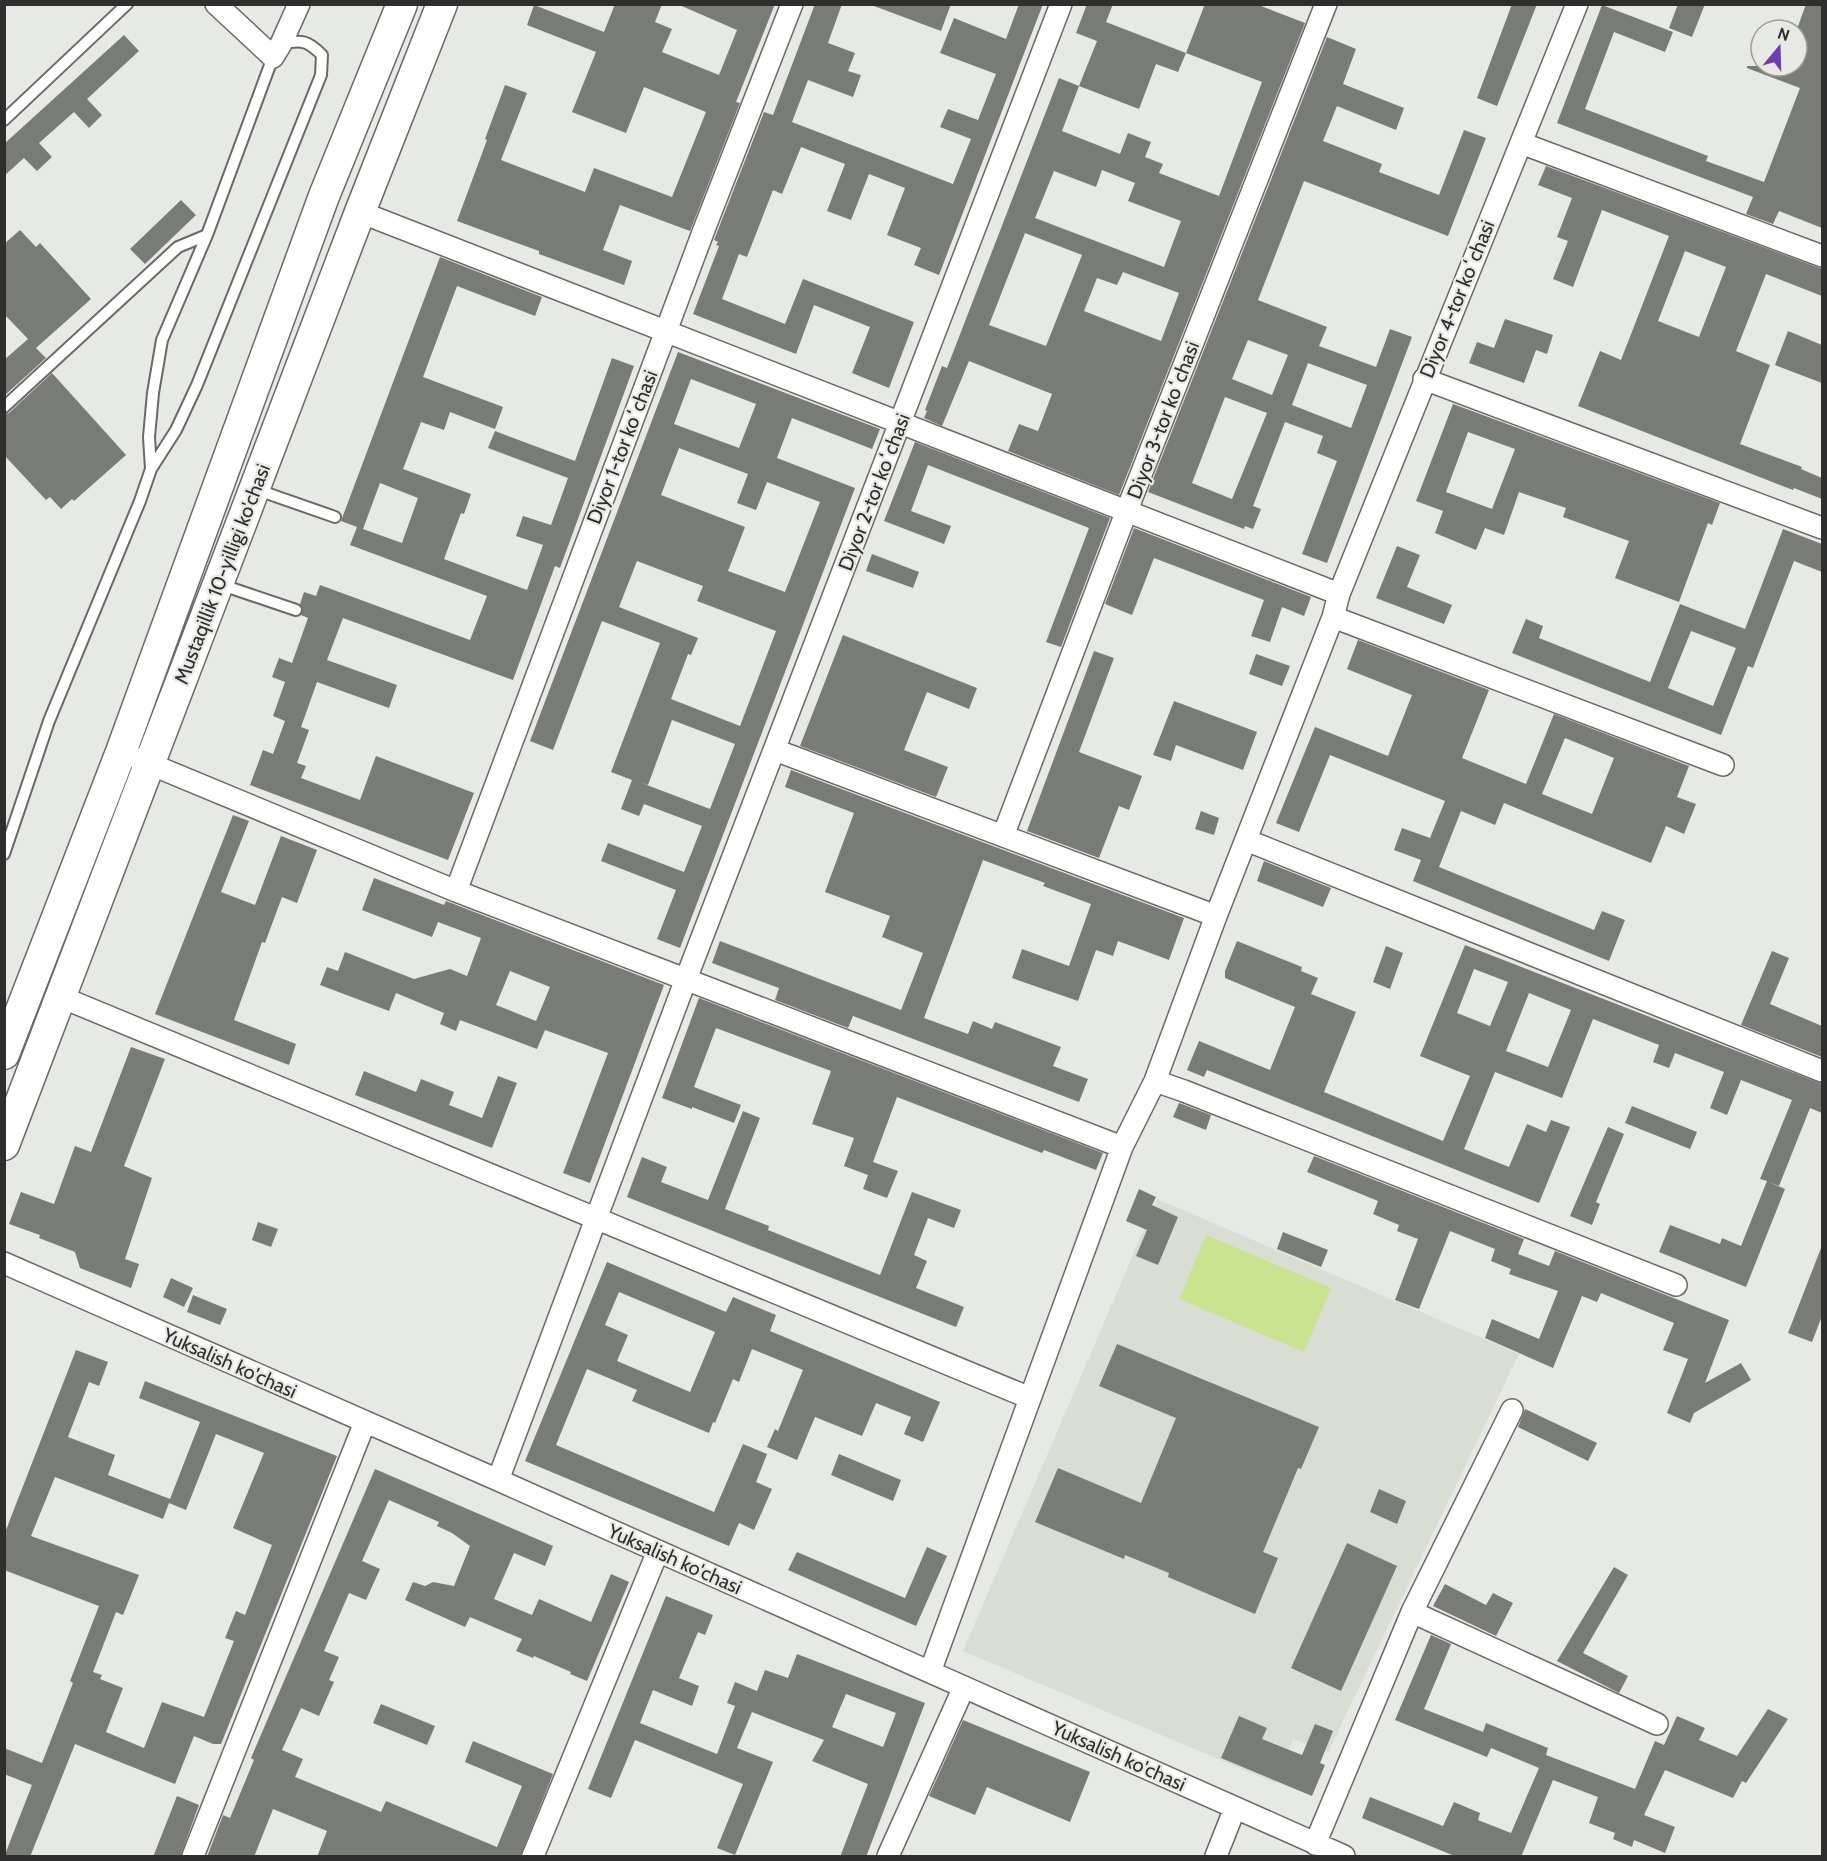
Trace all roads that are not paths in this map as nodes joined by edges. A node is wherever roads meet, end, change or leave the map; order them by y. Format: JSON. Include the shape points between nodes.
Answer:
{"nodes":[{"id":1,"x":127,"y":4,"type":"edge"},
{"id":2,"x":216,"y":4,"type":"edge"},
{"id":3,"x":299,"y":4,"type":"edge"},
{"id":4,"x":402,"y":4,"type":"edge"},
{"id":5,"x":442,"y":4,"type":"edge"},
{"id":6,"x":792,"y":4,"type":"edge"},
{"id":7,"x":1061,"y":4,"type":"edge"},
{"id":8,"x":1326,"y":4,"type":"edge"},
{"id":9,"x":1577,"y":4,"type":"edge"},
{"id":10,"x":277,"y":51,"type":"junction"},
{"id":11,"x":4,"y":120,"type":"edge"},
{"id":12,"x":1521,"y":142,"type":"junction"},
{"id":13,"x":360,"y":212,"type":"junction"},
{"id":14,"x":207,"y":235,"type":"junction"},
{"id":15,"x":1822,"y":256,"type":"edge"},
{"id":16,"x":666,"y":331,"type":"junction"},
{"id":17,"x":1424,"y":379,"type":"junction"},
{"id":18,"x":4,"y":407,"type":"edge"},
{"id":19,"x":900,"y":423,"type":"junction"},
{"id":20,"x":151,"y":469,"type":"junction"},
{"id":21,"x":255,"y":489,"type":"junction"},
{"id":22,"x":1127,"y":510,"type":"junction"},
{"id":23,"x":335,"y":517,"type":"dead end"},
{"id":24,"x":1822,"y":528,"type":"edge"},
{"id":25,"x":219,"y":584,"type":"junction"},
{"id":26,"x":1339,"y":594,"type":"junction"},
{"id":27,"x":296,"y":610,"type":"dead end"},
{"id":28,"x":1333,"y":617,"type":"junction"},
{"id":29,"x":775,"y":750,"type":"junction"},
{"id":30,"x":121,"y":752,"type":"junction"},
{"id":31,"x":150,"y":764,"type":"junction"},
{"id":32,"x":1723,"y":765,"type":"dead end"},
{"id":33,"x":1003,"y":836,"type":"junction"},
{"id":34,"x":1246,"y":840,"type":"junction"},
{"id":35,"x":4,"y":854,"type":"edge"},
{"id":36,"x":456,"y":891,"type":"junction"},
{"id":37,"x":1216,"y":916,"type":"junction"},
{"id":38,"x":686,"y":979,"type":"junction"},
{"id":39,"x":61,"y":997,"type":"junction"},
{"id":40,"x":7,"y":1038,"type":"edge"},
{"id":41,"x":1822,"y":1071,"type":"edge"},
{"id":42,"x":1155,"y":1081,"type":"junction"},
{"id":43,"x":4,"y":1145,"type":"edge"},
{"id":44,"x":1122,"y":1147,"type":"junction"},
{"id":45,"x":596,"y":1219,"type":"junction"},
{"id":46,"x":4,"y":1263,"type":"edge"},
{"id":47,"x":1676,"y":1285,"type":"dead end"},
{"id":48,"x":1030,"y":1398,"type":"junction"},
{"id":49,"x":1512,"y":1410,"type":"dead end"},
{"id":50,"x":365,"y":1422,"type":"junction"},
{"id":51,"x":498,"y":1480,"type":"junction"},
{"id":52,"x":658,"y":1551,"type":"junction"},
{"id":53,"x":1412,"y":1612,"type":"junction"},
{"id":54,"x":930,"y":1672,"type":"junction"},
{"id":55,"x":964,"y":1687,"type":"junction"},
{"id":56,"x":1657,"y":1724,"type":"dead end"},
{"id":57,"x":1235,"y":1808,"type":"junction"},
{"id":58,"x":1315,"y":1844,"type":"junction"},
{"id":59,"x":193,"y":1857,"type":"edge"},
{"id":60,"x":533,"y":1857,"type":"edge"},
{"id":61,"x":888,"y":1857,"type":"edge"},
{"id":62,"x":1216,"y":1857,"type":"edge"},
{"id":63,"x":1344,"y":1857,"type":"edge"}],
"edges":[{"from":1,"to":11,"type":"lane"},
{"from":2,"to":10,"type":"street"},
{"from":3,"to":10,"type":"street"},
{"from":4,"to":30,"type":"main road","name":"Mustaqillik 10-yilligi ko'chasi","via":[[324,196]]},
{"from":5,"to":13,"type":"main road","name":"Mustaqillik 10-yilligi ko'chasi"},
{"from":6,"to":16,"type":"street","name":"Diyor 1-tor koʻchasi"},
{"from":7,"to":19,"type":"street","name":"Diyor 2-tor koʻchasi"},
{"from":8,"to":22,"type":"street","name":"Diyor 3-tor koʻchasi"},
{"from":9,"to":12,"type":"street","name":"Diyor 4-tor koʻchasi"},
{"from":10,"to":14,"type":"lane"},
{"from":10,"to":20,"type":"lane","via":[[293,41],[309,42],[322,55],[321,75],[197,385],[176,430]]},
{"from":12,"to":15,"type":"street"},
{"from":12,"to":17,"type":"street","name":"Diyor 4-tor koʻchasi"},
{"from":13,"to":16,"type":"street"},
{"from":13,"to":21,"type":"main road","name":"Mustaqillik 10-yilligi ko'chasi"},
{"from":14,"to":18,"type":"lane","via":[[178,247]]},
{"from":14,"to":20,"type":"lane","via":[[162,340],[149,437]]},
{"from":16,"to":19,"type":"street"},
{"from":16,"to":36,"type":"street","name":"Diyor 1-tor koʻchasi"},
{"from":17,"to":24,"type":"street"},
{"from":17,"to":26,"type":"street","name":"Diyor 4-tor koʻchasi"},
{"from":19,"to":22,"type":"street"},
{"from":19,"to":29,"type":"street","name":"Diyor 2-tor koʻchasi"},
{"from":20,"to":35,"type":"lane","via":[[49,721]]},
{"from":21,"to":23,"type":"lane"},
{"from":21,"to":25,"type":"main road","name":"Mustaqillik 10-yilligi ko'chasi"},
{"from":22,"to":26,"type":"street"},
{"from":22,"to":33,"type":"street","name":"Diyor 3-tor koʻchasi"},
{"from":25,"to":27,"type":"lane"},
{"from":25,"to":31,"type":"main road","name":"Mustaqillik 10-yilligi ko'chasi"},
{"from":26,"to":28,"type":"street","name":"Diyor 4-tor koʻchasi"},
{"from":28,"to":32,"type":"street"},
{"from":28,"to":34,"type":"street","name":"Diyor 4-tor koʻchasi"},
{"from":29,"to":33,"type":"street"},
{"from":29,"to":38,"type":"street","name":"Diyor 2-tor koʻchasi"},
{"from":30,"to":31,"type":"street"},
{"from":30,"to":40,"type":"main road","name":"Mustaqillik 10-yilligi ko'chasi"},
{"from":31,"to":36,"type":"street"},
{"from":31,"to":39,"type":"main road","name":"Mustaqillik 10-yilligi ko'chasi"},
{"from":33,"to":37,"type":"street"},
{"from":34,"to":37,"type":"street","name":"Diyor 4-tor koʻchasi"},
{"from":34,"to":41,"type":"street"},
{"from":36,"to":38,"type":"street"},
{"from":37,"to":42,"type":"street","name":"Diyor 4-tor koʻchasi"},
{"from":38,"to":44,"type":"street"},
{"from":38,"to":45,"type":"street","name":"Diyor 2-tor koʻchasi"},
{"from":39,"to":43,"type":"main road","name":"Mustaqillik 10-yilligi ko'chasi"},
{"from":39,"to":45,"type":"street"},
{"from":42,"to":44,"type":"street","name":"Diyor 4-tor koʻchasi"},
{"from":42,"to":47,"type":"street"},
{"from":44,"to":48,"type":"street","name":"Diyor 4-tor koʻchasi"},
{"from":45,"to":48,"type":"street"},
{"from":45,"to":51,"type":"street","name":"Diyor 2-tor koʻchasi"},
{"from":46,"to":50,"type":"street","name":"Yuksalish ko'chasi"},
{"from":48,"to":54,"type":"street","name":"Diyor 4-tor koʻchasi"},
{"from":49,"to":53,"type":"street"},
{"from":50,"to":51,"type":"street","name":"Yuksalish ko'chasi"},
{"from":50,"to":59,"type":"street"},
{"from":51,"to":52,"type":"street","name":"Yuksalish ko'chasi"},
{"from":52,"to":54,"type":"street","name":"Yuksalish ko'chasi"},
{"from":52,"to":60,"type":"street"},
{"from":53,"to":56,"type":"street"},
{"from":53,"to":58,"type":"street"},
{"from":54,"to":55,"type":"street","name":"Yuksalish ko'chasi"},
{"from":55,"to":57,"type":"street","name":"Yuksalish ko'chasi"},
{"from":55,"to":61,"type":"street"},
{"from":57,"to":58,"type":"street","name":"Yuksalish ko'chasi"},
{"from":57,"to":62,"type":"street"},
{"from":58,"to":63,"type":"street","name":"Yuksalish ko'chasi"}]}
